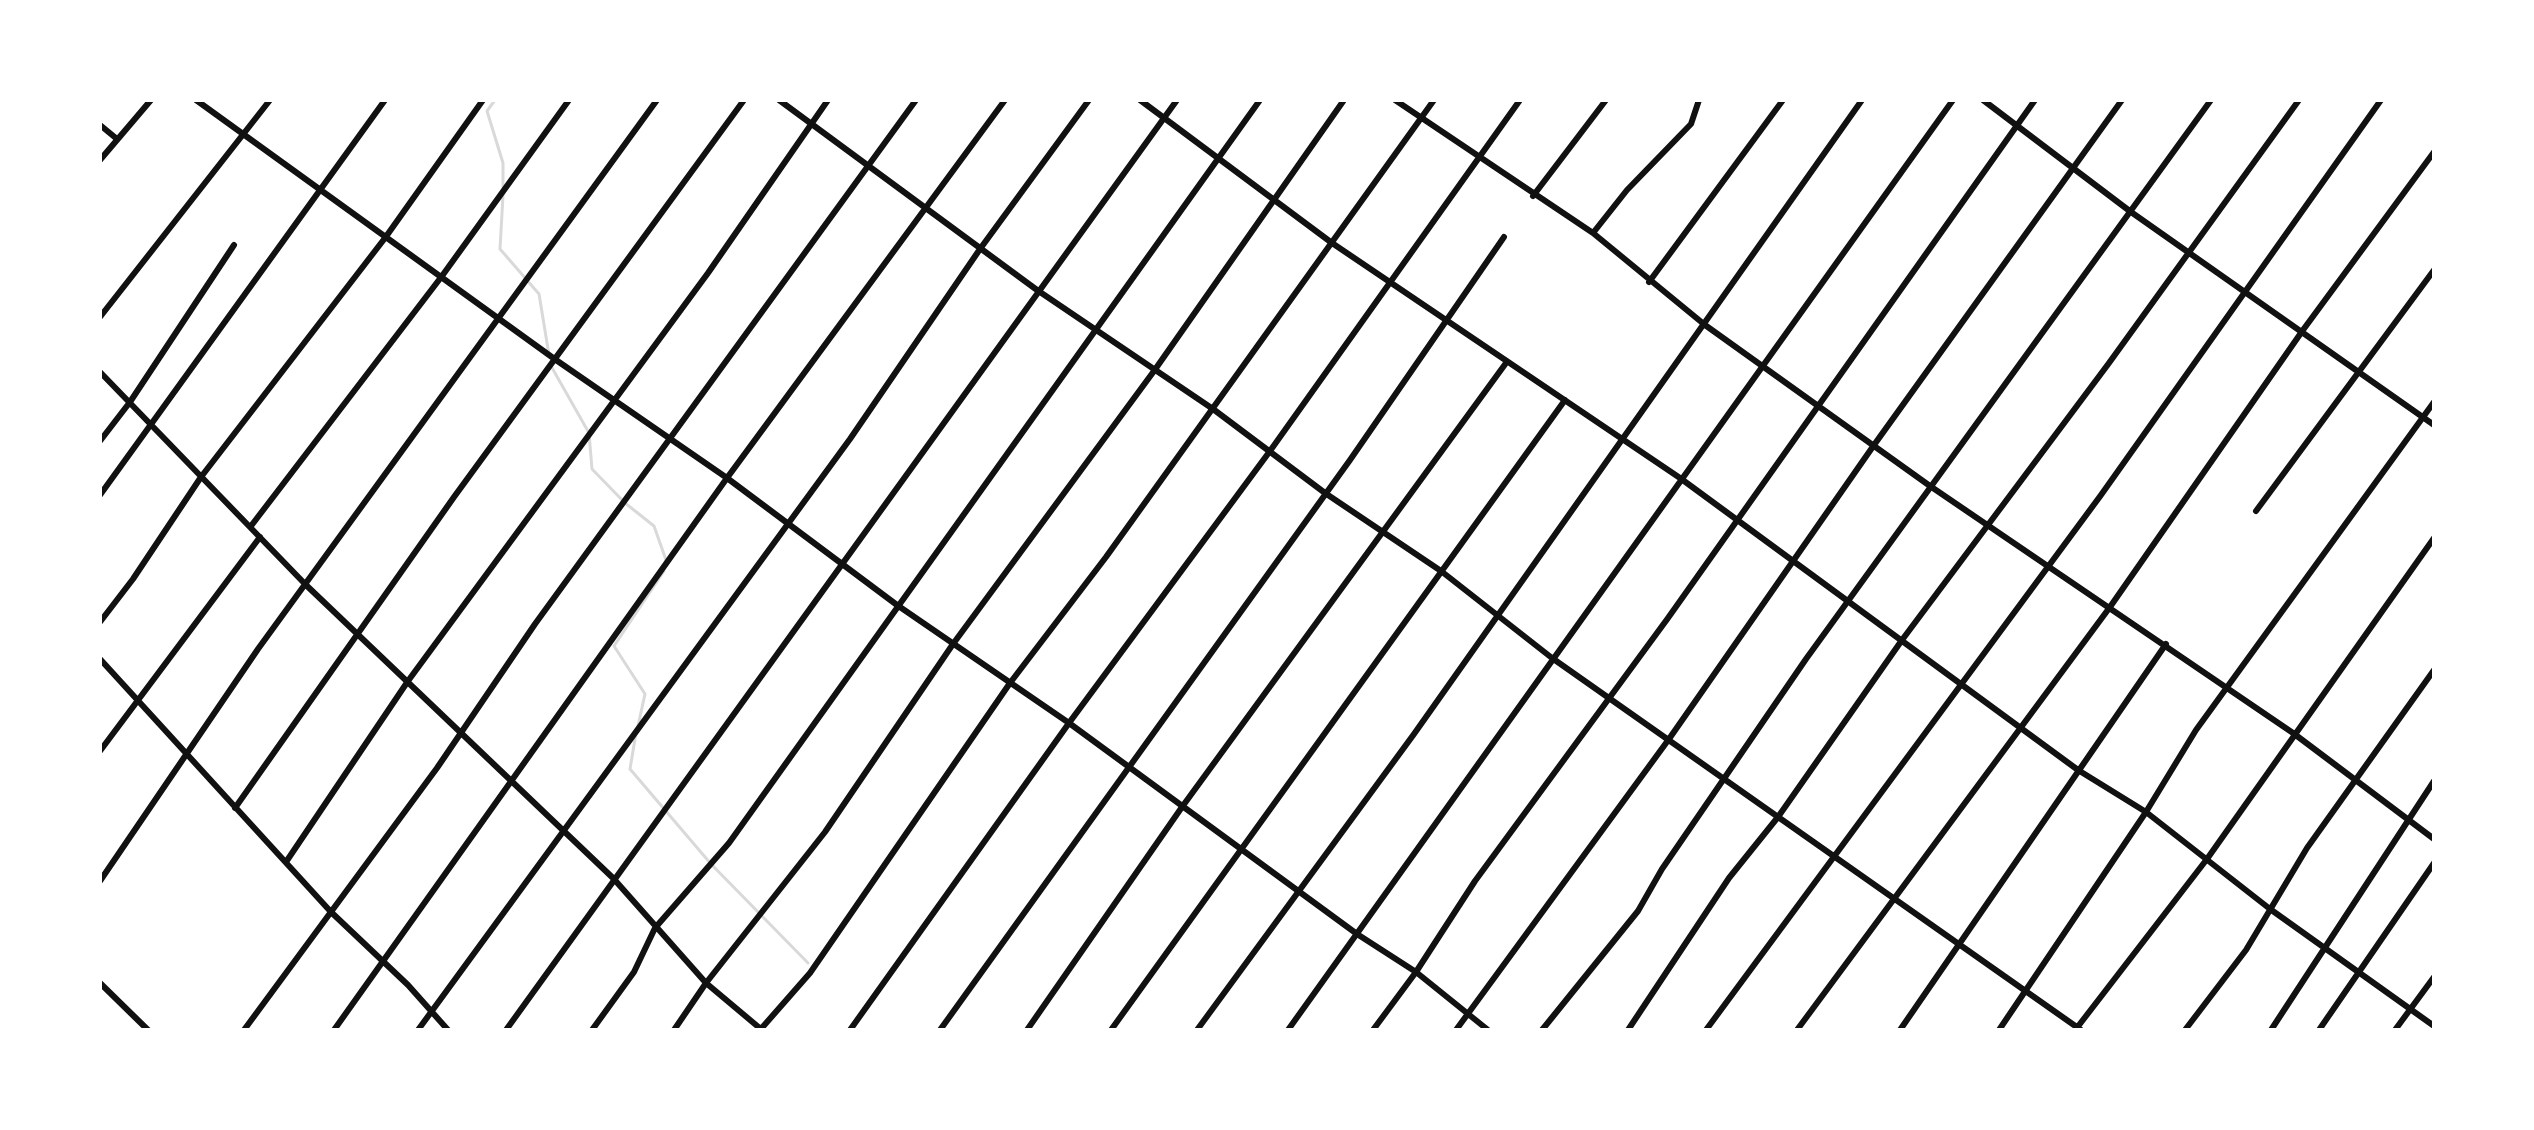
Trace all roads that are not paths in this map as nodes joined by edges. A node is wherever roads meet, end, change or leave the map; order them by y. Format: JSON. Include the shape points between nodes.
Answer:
{"nodes":[{"id":1,"x":151,"y":100,"type":"edge"},
{"id":2,"x":196,"y":100,"type":"edge"},
{"id":3,"x":270,"y":100,"type":"edge"},
{"id":4,"x":385,"y":100,"type":"edge"},
{"id":5,"x":483,"y":100,"type":"edge"},
{"id":6,"x":569,"y":100,"type":"edge"},
{"id":7,"x":657,"y":100,"type":"edge"},
{"id":8,"x":744,"y":100,"type":"edge"},
{"id":9,"x":779,"y":100,"type":"edge"},
{"id":10,"x":828,"y":100,"type":"edge"},
{"id":11,"x":916,"y":100,"type":"edge"},
{"id":12,"x":1005,"y":100,"type":"edge"},
{"id":13,"x":1089,"y":100,"type":"edge"},
{"id":14,"x":1140,"y":100,"type":"edge"},
{"id":15,"x":1177,"y":100,"type":"edge"},
{"id":16,"x":1260,"y":100,"type":"edge"},
{"id":17,"x":1344,"y":100,"type":"edge"},
{"id":18,"x":1395,"y":100,"type":"edge"},
{"id":19,"x":1434,"y":100,"type":"edge"},
{"id":20,"x":1520,"y":100,"type":"edge"},
{"id":21,"x":1606,"y":100,"type":"edge"},
{"id":22,"x":1699,"y":100,"type":"edge"},
{"id":23,"x":1783,"y":100,"type":"edge"},
{"id":24,"x":1862,"y":100,"type":"edge"},
{"id":25,"x":1953,"y":100,"type":"edge"},
{"id":26,"x":1983,"y":100,"type":"edge"},
{"id":27,"x":2035,"y":100,"type":"edge"},
{"id":28,"x":2122,"y":100,"type":"edge"},
{"id":29,"x":2211,"y":100,"type":"edge"},
{"id":30,"x":2299,"y":100,"type":"edge"},
{"id":31,"x":2381,"y":100,"type":"edge"},
{"id":32,"x":1165,"y":117,"type":"junction"},
{"id":33,"x":1420,"y":119,"type":"junction"},
{"id":34,"x":811,"y":123,"type":"junction"},
{"id":35,"x":100,"y":125,"type":"edge"},
{"id":36,"x":2017,"y":125,"type":"junction"},
{"id":37,"x":244,"y":135,"type":"junction"},
{"id":38,"x":117,"y":139,"type":"junction"},
{"id":39,"x":2434,"y":152,"type":"edge"},
{"id":40,"x":1221,"y":157,"type":"junction"},
{"id":41,"x":1479,"y":158,"type":"junction"},
{"id":42,"x":100,"y":160,"type":"edge"},
{"id":43,"x":869,"y":165,"type":"junction"},
{"id":44,"x":2072,"y":168,"type":"junction"},
{"id":45,"x":321,"y":189,"type":"junction"},
{"id":46,"x":1533,"y":196,"type":"junction"},
{"id":47,"x":1274,"y":198,"type":"junction"},
{"id":48,"x":926,"y":208,"type":"junction"},
{"id":49,"x":2131,"y":212,"type":"junction"},
{"id":50,"x":1593,"y":233,"type":"junction"},
{"id":51,"x":1504,"y":237,"type":"dead end"},
{"id":52,"x":385,"y":238,"type":"junction"},
{"id":53,"x":1332,"y":243,"type":"junction"},
{"id":54,"x":234,"y":245,"type":"dead end"},
{"id":55,"x":980,"y":249,"type":"junction"},
{"id":56,"x":2188,"y":251,"type":"junction"},
{"id":57,"x":2434,"y":270,"type":"edge"},
{"id":58,"x":442,"y":276,"type":"junction"},
{"id":59,"x":1390,"y":282,"type":"junction"},
{"id":60,"x":1649,"y":282,"type":"junction"},
{"id":61,"x":1037,"y":290,"type":"junction"},
{"id":62,"x":2247,"y":292,"type":"junction"},
{"id":63,"x":100,"y":317,"type":"edge"},
{"id":64,"x":499,"y":318,"type":"junction"},
{"id":65,"x":1446,"y":320,"type":"junction"},
{"id":66,"x":1705,"y":325,"type":"junction"},
{"id":67,"x":2303,"y":330,"type":"junction"},
{"id":68,"x":1096,"y":331,"type":"junction"},
{"id":69,"x":556,"y":360,"type":"junction"},
{"id":70,"x":1506,"y":363,"type":"junction"},
{"id":71,"x":1761,"y":365,"type":"junction"},
{"id":72,"x":1154,"y":371,"type":"junction"},
{"id":73,"x":100,"y":372,"type":"edge"},
{"id":74,"x":2360,"y":372,"type":"junction"},
{"id":75,"x":1565,"y":400,"type":"junction"},
{"id":76,"x":614,"y":401,"type":"junction"},
{"id":77,"x":130,"y":402,"type":"junction"},
{"id":78,"x":2434,"y":402,"type":"edge"},
{"id":79,"x":1818,"y":406,"type":"junction"},
{"id":80,"x":1213,"y":409,"type":"junction"},
{"id":81,"x":2423,"y":417,"type":"junction"},
{"id":82,"x":152,"y":424,"type":"junction"},
{"id":83,"x":2434,"y":425,"type":"edge"},
{"id":84,"x":672,"y":439,"type":"junction"},
{"id":85,"x":1621,"y":439,"type":"junction"},
{"id":86,"x":100,"y":441,"type":"edge"},
{"id":87,"x":1874,"y":445,"type":"junction"},
{"id":88,"x":1270,"y":451,"type":"junction"},
{"id":89,"x":201,"y":477,"type":"junction"},
{"id":90,"x":727,"y":478,"type":"junction"},
{"id":91,"x":1680,"y":478,"type":"junction"},
{"id":92,"x":1930,"y":486,"type":"junction"},
{"id":93,"x":1325,"y":493,"type":"junction"},
{"id":94,"x":100,"y":495,"type":"edge"},
{"id":95,"x":2256,"y":511,"type":"dead end"},
{"id":96,"x":787,"y":523,"type":"junction"},
{"id":97,"x":1736,"y":523,"type":"junction"},
{"id":98,"x":1987,"y":525,"type":"junction"},
{"id":99,"x":251,"y":526,"type":"junction"},
{"id":100,"x":1383,"y":532,"type":"junction"},
{"id":101,"x":260,"y":537,"type":"junction"},
{"id":102,"x":2434,"y":538,"type":"edge"},
{"id":103,"x":841,"y":563,"type":"junction"},
{"id":104,"x":1793,"y":564,"type":"junction"},
{"id":105,"x":2048,"y":566,"type":"junction"},
{"id":106,"x":1441,"y":571,"type":"junction"},
{"id":107,"x":306,"y":585,"type":"junction"},
{"id":108,"x":1847,"y":602,"type":"junction"},
{"id":109,"x":897,"y":605,"type":"junction"},
{"id":110,"x":2110,"y":607,"type":"junction"},
{"id":111,"x":1497,"y":614,"type":"junction"},
{"id":112,"x":100,"y":622,"type":"edge"},
{"id":113,"x":357,"y":632,"type":"junction"},
{"id":114,"x":1902,"y":640,"type":"junction"},
{"id":115,"x":953,"y":644,"type":"junction"},
{"id":116,"x":2166,"y":644,"type":"junction"},
{"id":117,"x":1552,"y":658,"type":"junction"},
{"id":118,"x":100,"y":659,"type":"edge"},
{"id":119,"x":2434,"y":670,"type":"edge"},
{"id":120,"x":408,"y":681,"type":"junction"},
{"id":121,"x":1010,"y":683,"type":"junction"},
{"id":122,"x":1959,"y":683,"type":"junction"},
{"id":123,"x":2226,"y":689,"type":"junction"},
{"id":124,"x":1608,"y":698,"type":"junction"},
{"id":125,"x":138,"y":699,"type":"junction"},
{"id":126,"x":1069,"y":723,"type":"junction"},
{"id":127,"x":2021,"y":728,"type":"junction"},
{"id":128,"x":2293,"y":733,"type":"junction"},
{"id":129,"x":461,"y":734,"type":"junction"},
{"id":130,"x":1669,"y":739,"type":"junction"},
{"id":131,"x":100,"y":751,"type":"edge"},
{"id":132,"x":188,"y":752,"type":"junction"},
{"id":133,"x":1128,"y":768,"type":"junction"},
{"id":134,"x":2078,"y":770,"type":"junction"},
{"id":135,"x":1724,"y":779,"type":"junction"},
{"id":136,"x":2358,"y":780,"type":"junction"},
{"id":137,"x":512,"y":781,"type":"junction"},
{"id":138,"x":2434,"y":781,"type":"edge"},
{"id":139,"x":1182,"y":807,"type":"junction"},
{"id":140,"x":235,"y":808,"type":"junction"},
{"id":141,"x":2146,"y":812,"type":"junction"},
{"id":142,"x":1778,"y":817,"type":"junction"},
{"id":143,"x":2408,"y":817,"type":"junction"},
{"id":144,"x":565,"y":832,"type":"junction"},
{"id":145,"x":2434,"y":839,"type":"edge"},
{"id":146,"x":1242,"y":851,"type":"junction"},
{"id":147,"x":1833,"y":856,"type":"junction"},
{"id":148,"x":2207,"y":859,"type":"junction"},
{"id":149,"x":286,"y":862,"type":"junction"},
{"id":150,"x":2434,"y":863,"type":"edge"},
{"id":151,"x":613,"y":878,"type":"junction"},
{"id":152,"x":100,"y":881,"type":"edge"},
{"id":153,"x":1296,"y":890,"type":"junction"},
{"id":154,"x":1894,"y":899,"type":"junction"},
{"id":155,"x":2270,"y":909,"type":"junction"},
{"id":156,"x":331,"y":912,"type":"junction"},
{"id":157,"x":655,"y":928,"type":"junction"},
{"id":158,"x":1357,"y":934,"type":"junction"},
{"id":159,"x":1961,"y":943,"type":"junction"},
{"id":160,"x":2328,"y":948,"type":"junction"},
{"id":161,"x":383,"y":961,"type":"junction"},
{"id":162,"x":1416,"y":972,"type":"junction"},
{"id":163,"x":2358,"y":974,"type":"junction"},
{"id":164,"x":2434,"y":977,"type":"edge"},
{"id":165,"x":706,"y":983,"type":"junction"},
{"id":166,"x":101,"y":987,"type":"edge"},
{"id":167,"x":2025,"y":991,"type":"junction"},
{"id":168,"x":2411,"y":1010,"type":"junction"},
{"id":169,"x":431,"y":1012,"type":"junction"},
{"id":170,"x":1467,"y":1014,"type":"junction"},
{"id":171,"x":2434,"y":1026,"type":"edge"},
{"id":172,"x":761,"y":1029,"type":"edge"},
{"id":173,"x":2078,"y":1029,"type":"edge"},
{"id":174,"x":148,"y":1030,"type":"edge"},
{"id":175,"x":244,"y":1030,"type":"edge"},
{"id":176,"x":334,"y":1030,"type":"edge"},
{"id":177,"x":418,"y":1030,"type":"edge"},
{"id":178,"x":448,"y":1030,"type":"edge"},
{"id":179,"x":506,"y":1030,"type":"edge"},
{"id":180,"x":592,"y":1030,"type":"edge"},
{"id":181,"x":674,"y":1030,"type":"edge"},
{"id":182,"x":850,"y":1030,"type":"edge"},
{"id":183,"x":940,"y":1030,"type":"edge"},
{"id":184,"x":1027,"y":1030,"type":"edge"},
{"id":185,"x":1111,"y":1030,"type":"edge"},
{"id":186,"x":1197,"y":1030,"type":"edge"},
{"id":187,"x":1288,"y":1030,"type":"edge"},
{"id":188,"x":1373,"y":1030,"type":"edge"},
{"id":189,"x":1456,"y":1030,"type":"edge"},
{"id":190,"x":1488,"y":1030,"type":"edge"},
{"id":191,"x":1542,"y":1030,"type":"edge"},
{"id":192,"x":1628,"y":1030,"type":"edge"},
{"id":193,"x":1706,"y":1030,"type":"edge"},
{"id":194,"x":1797,"y":1030,"type":"edge"},
{"id":195,"x":1900,"y":1030,"type":"edge"},
{"id":196,"x":1999,"y":1030,"type":"edge"},
{"id":197,"x":2185,"y":1030,"type":"edge"},
{"id":198,"x":2271,"y":1030,"type":"edge"},
{"id":199,"x":2319,"y":1030,"type":"edge"},
{"id":200,"x":2395,"y":1030,"type":"edge"}],
"edges":[{"from":1,"to":38,"type":"street"},
{"from":2,"to":37,"type":"street"},
{"from":3,"to":37,"type":"street"},
{"from":4,"to":45,"type":"street"},
{"from":5,"to":52,"type":"street"},
{"from":6,"to":58,"type":"street"},
{"from":7,"to":64,"type":"street"},
{"from":8,"to":69,"type":"street"},
{"from":9,"to":34,"type":"street"},
{"from":10,"to":34,"type":"street"},
{"from":11,"to":43,"type":"street"},
{"from":12,"to":48,"type":"street"},
{"from":13,"to":55,"type":"street"},
{"from":14,"to":32,"type":"street"},
{"from":15,"to":32,"type":"street"},
{"from":16,"to":40,"type":"street"},
{"from":17,"to":47,"type":"street"},
{"from":18,"to":33,"type":"street"},
{"from":19,"to":33,"type":"street"},
{"from":20,"to":41,"type":"street"},
{"from":21,"to":46,"type":"street"},
{"from":22,"to":50,"type":"street","via":[[1691,124]]},
{"from":23,"to":60,"type":"street"},
{"from":24,"to":66,"type":"street"},
{"from":25,"to":71,"type":"street"},
{"from":26,"to":36,"type":"street"},
{"from":27,"to":36,"type":"street"},
{"from":28,"to":44,"type":"street"},
{"from":29,"to":49,"type":"street"},
{"from":30,"to":56,"type":"street"},
{"from":31,"to":62,"type":"street"},
{"from":32,"to":40,"type":"street"},
{"from":32,"to":61,"type":"street"},
{"from":33,"to":41,"type":"street"},
{"from":33,"to":53,"type":"street"},
{"from":34,"to":43,"type":"street"},
{"from":34,"to":76,"type":"street"},
{"from":35,"to":38,"type":"street"},
{"from":36,"to":44,"type":"street"},
{"from":36,"to":79,"type":"street"},
{"from":37,"to":45,"type":"street"},
{"from":37,"to":63,"type":"street"},
{"from":38,"to":42,"type":"street"},
{"from":39,"to":67,"type":"street"},
{"from":40,"to":47,"type":"street"},
{"from":40,"to":68,"type":"street"},
{"from":41,"to":46,"type":"street"},
{"from":41,"to":59,"type":"street"},
{"from":43,"to":48,"type":"street"},
{"from":43,"to":84,"type":"street"},
{"from":44,"to":49,"type":"street"},
{"from":44,"to":87,"type":"street"},
{"from":45,"to":52,"type":"street"},
{"from":45,"to":82,"type":"street"},
{"from":46,"to":50,"type":"street"},
{"from":47,"to":53,"type":"street"},
{"from":47,"to":72,"type":"street"},
{"from":48,"to":55,"type":"street"},
{"from":48,"to":90,"type":"street"},
{"from":49,"to":56,"type":"street"},
{"from":49,"to":92,"type":"street"},
{"from":50,"to":60,"type":"street"},
{"from":51,"to":65,"type":"street"},
{"from":52,"to":58,"type":"street"},
{"from":52,"to":89,"type":"street"},
{"from":53,"to":59,"type":"street"},
{"from":53,"to":80,"type":"street"},
{"from":54,"to":77,"type":"street"},
{"from":55,"to":61,"type":"street"},
{"from":55,"to":96,"type":"street"},
{"from":56,"to":62,"type":"street"},
{"from":56,"to":98,"type":"street"},
{"from":57,"to":74,"type":"street"},
{"from":58,"to":64,"type":"street"},
{"from":58,"to":99,"type":"street"},
{"from":59,"to":65,"type":"street"},
{"from":59,"to":88,"type":"street"},
{"from":60,"to":66,"type":"street"},
{"from":61,"to":68,"type":"street"},
{"from":61,"to":103,"type":"street"},
{"from":62,"to":67,"type":"street"},
{"from":62,"to":105,"type":"street"},
{"from":64,"to":69,"type":"street"},
{"from":64,"to":107,"type":"street"},
{"from":65,"to":70,"type":"street"},
{"from":65,"to":93,"type":"street"},
{"from":66,"to":71,"type":"street"},
{"from":66,"to":85,"type":"street"},
{"from":67,"to":74,"type":"street"},
{"from":67,"to":110,"type":"street"},
{"from":68,"to":72,"type":"street"},
{"from":68,"to":109,"type":"street"},
{"from":69,"to":76,"type":"street"},
{"from":69,"to":113,"type":"street"},
{"from":70,"to":75,"type":"street"},
{"from":70,"to":100,"type":"street"},
{"from":71,"to":79,"type":"street"},
{"from":71,"to":91,"type":"street"},
{"from":72,"to":80,"type":"street"},
{"from":72,"to":115,"type":"street"},
{"from":73,"to":77,"type":"street"},
{"from":74,"to":81,"type":"street"},
{"from":74,"to":95,"type":"street"},
{"from":75,"to":85,"type":"street"},
{"from":75,"to":106,"type":"street"},
{"from":76,"to":84,"type":"street"},
{"from":76,"to":120,"type":"street"},
{"from":77,"to":82,"type":"street"},
{"from":77,"to":86,"type":"street"},
{"from":78,"to":81,"type":"street"},
{"from":79,"to":87,"type":"street"},
{"from":79,"to":97,"type":"street"},
{"from":80,"to":88,"type":"street"},
{"from":80,"to":121,"type":"street"},
{"from":81,"to":83,"type":"street"},
{"from":81,"to":123,"type":"street"},
{"from":82,"to":89,"type":"street"},
{"from":82,"to":94,"type":"street"},
{"from":84,"to":90,"type":"street"},
{"from":84,"to":129,"type":"street"},
{"from":85,"to":91,"type":"street"},
{"from":85,"to":111,"type":"street"},
{"from":87,"to":92,"type":"street"},
{"from":87,"to":104,"type":"street"},
{"from":88,"to":93,"type":"street"},
{"from":88,"to":126,"type":"street"},
{"from":89,"to":99,"type":"street"},
{"from":89,"to":112,"type":"street"},
{"from":90,"to":96,"type":"street"},
{"from":90,"to":137,"type":"street"},
{"from":91,"to":97,"type":"street"},
{"from":91,"to":117,"type":"street"},
{"from":92,"to":98,"type":"street"},
{"from":92,"to":108,"type":"street"},
{"from":93,"to":100,"type":"street"},
{"from":93,"to":133,"type":"street"},
{"from":96,"to":103,"type":"street"},
{"from":96,"to":144,"type":"street"},
{"from":97,"to":104,"type":"street"},
{"from":97,"to":124,"type":"street"},
{"from":98,"to":105,"type":"street"},
{"from":98,"to":114,"type":"street"},
{"from":99,"to":101,"type":"street"},
{"from":100,"to":106,"type":"street"},
{"from":100,"to":139,"type":"street"},
{"from":101,"to":107,"type":"street"},
{"from":101,"to":125,"type":"street"},
{"from":102,"to":128,"type":"street"},
{"from":103,"to":109,"type":"street"},
{"from":103,"to":151,"type":"street"},
{"from":104,"to":108,"type":"street"},
{"from":104,"to":130,"type":"street"},
{"from":105,"to":110,"type":"street"},
{"from":105,"to":122,"type":"street"},
{"from":106,"to":111,"type":"street"},
{"from":106,"to":146,"type":"street"},
{"from":107,"to":113,"type":"street"},
{"from":107,"to":132,"type":"street"},
{"from":108,"to":114,"type":"street"},
{"from":108,"to":135,"type":"street"},
{"from":109,"to":115,"type":"street"},
{"from":109,"to":157,"type":"street","via":[[729,843]]},
{"from":110,"to":116,"type":"street"},
{"from":110,"to":127,"type":"street"},
{"from":111,"to":117,"type":"street"},
{"from":111,"to":153,"type":"street"},
{"from":113,"to":120,"type":"street"},
{"from":113,"to":140,"type":"street"},
{"from":114,"to":122,"type":"street"},
{"from":114,"to":142,"type":"street"},
{"from":115,"to":121,"type":"street"},
{"from":115,"to":165,"type":"street","via":[[825,832]]},
{"from":116,"to":123,"type":"street"},
{"from":116,"to":134,"type":"street"},
{"from":117,"to":124,"type":"street"},
{"from":117,"to":158,"type":"street"},
{"from":118,"to":125,"type":"street"},
{"from":119,"to":136,"type":"street"},
{"from":120,"to":129,"type":"street"},
{"from":120,"to":149,"type":"street"},
{"from":121,"to":126,"type":"street"},
{"from":121,"to":172,"type":"street","via":[[810,973]]},
{"from":122,"to":127,"type":"street"},
{"from":122,"to":147,"type":"street"},
{"from":123,"to":128,"type":"street"},
{"from":123,"to":141,"type":"street"},
{"from":124,"to":130,"type":"street"},
{"from":124,"to":162,"type":"street"},
{"from":125,"to":131,"type":"street"},
{"from":125,"to":132,"type":"street"},
{"from":126,"to":133,"type":"street"},
{"from":126,"to":182,"type":"street"},
{"from":127,"to":134,"type":"street"},
{"from":127,"to":154,"type":"street"},
{"from":128,"to":136,"type":"street"},
{"from":128,"to":148,"type":"street"},
{"from":129,"to":137,"type":"street"},
{"from":129,"to":156,"type":"street"},
{"from":130,"to":135,"type":"street"},
{"from":130,"to":170,"type":"street"},
{"from":132,"to":140,"type":"street"},
{"from":132,"to":152,"type":"street"},
{"from":133,"to":139,"type":"street"},
{"from":133,"to":183,"type":"street"},
{"from":134,"to":141,"type":"street"},
{"from":134,"to":159,"type":"street"},
{"from":135,"to":142,"type":"street"},
{"from":135,"to":191,"type":"street","via":[[1638,911]]},
{"from":136,"to":143,"type":"street"},
{"from":136,"to":155,"type":"street"},
{"from":137,"to":144,"type":"street"},
{"from":137,"to":161,"type":"street"},
{"from":138,"to":143,"type":"street"},
{"from":139,"to":146,"type":"street"},
{"from":139,"to":184,"type":"street"},
{"from":140,"to":149,"type":"street"},
{"from":141,"to":148,"type":"street"},
{"from":141,"to":167,"type":"street"},
{"from":142,"to":147,"type":"street"},
{"from":142,"to":192,"type":"street","via":[[1729,878]]},
{"from":143,"to":145,"type":"street"},
{"from":143,"to":160,"type":"street"},
{"from":144,"to":151,"type":"street"},
{"from":144,"to":169,"type":"street"},
{"from":146,"to":153,"type":"street"},
{"from":146,"to":185,"type":"street"},
{"from":147,"to":154,"type":"street"},
{"from":147,"to":193,"type":"street"},
{"from":148,"to":155,"type":"street"},
{"from":148,"to":173,"type":"street"},
{"from":149,"to":156,"type":"street"},
{"from":150,"to":163,"type":"street"},
{"from":151,"to":157,"type":"street"},
{"from":151,"to":179,"type":"street"},
{"from":153,"to":158,"type":"street"},
{"from":153,"to":186,"type":"street"},
{"from":154,"to":159,"type":"street"},
{"from":154,"to":194,"type":"street"},
{"from":155,"to":160,"type":"street"},
{"from":155,"to":197,"type":"street"},
{"from":156,"to":161,"type":"street"},
{"from":156,"to":175,"type":"street"},
{"from":157,"to":165,"type":"street"},
{"from":157,"to":180,"type":"street","via":[[634,972]]},
{"from":158,"to":162,"type":"street"},
{"from":158,"to":187,"type":"street"},
{"from":159,"to":167,"type":"street"},
{"from":159,"to":195,"type":"street"},
{"from":160,"to":163,"type":"street"},
{"from":160,"to":198,"type":"street"},
{"from":161,"to":169,"type":"street"},
{"from":161,"to":176,"type":"street"},
{"from":162,"to":170,"type":"street"},
{"from":162,"to":188,"type":"street"},
{"from":163,"to":168,"type":"street"},
{"from":163,"to":199,"type":"street"},
{"from":164,"to":168,"type":"street"},
{"from":165,"to":172,"type":"street"},
{"from":165,"to":181,"type":"street"},
{"from":166,"to":174,"type":"street"},
{"from":167,"to":173,"type":"street"},
{"from":167,"to":196,"type":"street"},
{"from":168,"to":171,"type":"street"},
{"from":168,"to":200,"type":"street"},
{"from":169,"to":177,"type":"street"},
{"from":169,"to":178,"type":"street"},
{"from":170,"to":189,"type":"street"},
{"from":170,"to":190,"type":"street"}]}
